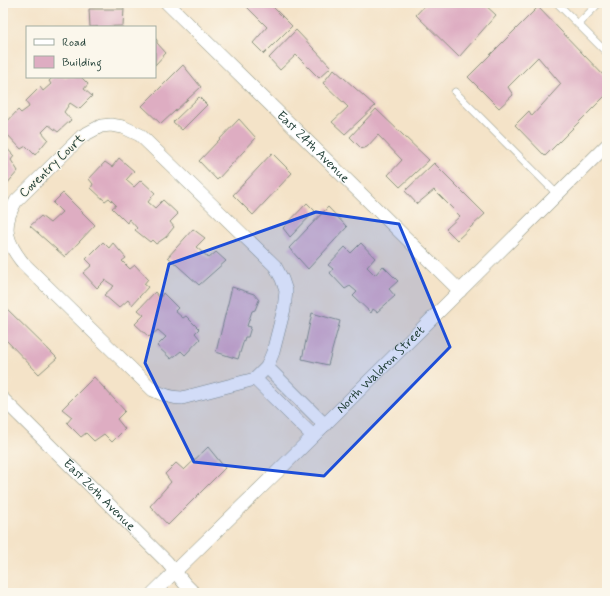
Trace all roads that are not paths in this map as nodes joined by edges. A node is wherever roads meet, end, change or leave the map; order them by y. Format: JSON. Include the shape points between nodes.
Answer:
{"nodes":[{"id":1,"x":167,"y":3,"type":"edge"},
{"id":2,"x":557,"y":3,"type":"edge"},
{"id":3,"x":599,"y":3,"type":"edge"},
{"id":4,"x":578,"y":24,"type":"junction"},
{"id":5,"x":607,"y":53,"type":"edge"},
{"id":6,"x":455,"y":92,"type":"dead end"},
{"id":7,"x":607,"y":145,"type":"edge"},
{"id":8,"x":557,"y":194,"type":"junction"},
{"id":9,"x":460,"y":290,"type":"junction"},
{"id":10,"x":267,"y":368,"type":"junction"},
{"id":11,"x":255,"y":379,"type":"junction"},
{"id":12,"x":3,"y":399,"type":"edge"},
{"id":13,"x":325,"y":425,"type":"junction"},
{"id":14,"x":313,"y":436,"type":"junction"},
{"id":15,"x":175,"y":571,"type":"junction"},
{"id":16,"x":153,"y":593,"type":"edge"},
{"id":17,"x":194,"y":593,"type":"edge"}],
"edges":[{"from":1,"to":9,"type":"street","name":"East 24th Avenue"},
{"from":2,"to":4,"type":"lane"},
{"from":3,"to":4,"type":"lane"},
{"from":4,"to":5,"type":"lane"},
{"from":6,"to":8,"type":"lane"},
{"from":7,"to":8,"type":"street","name":"North Waldron Street"},
{"from":8,"to":9,"type":"street","name":"North Waldron Street"},
{"from":9,"to":13,"type":"street","name":"North Waldron Street"},
{"from":10,"to":11,"type":"street","name":"Coventry Court"},
{"from":10,"to":11,"type":"street","name":"Coventry Court","via":[[284,309],[286,291],[275,266],[140,135],[123,127],[110,125],[91,130],[16,201],[10,210],[6,229],[14,252],[154,390],[172,398],[182,398]]},
{"from":10,"to":13,"type":"street"},
{"from":11,"to":14,"type":"street"},
{"from":12,"to":15,"type":"street","name":"East 26th Avenue"},
{"from":13,"to":14,"type":"street","name":"North Waldron Street"},
{"from":14,"to":15,"type":"street","name":"North Waldron Street"},
{"from":15,"to":16,"type":"street","name":"North Waldron Street"},
{"from":15,"to":17,"type":"street","name":"East 26th Avenue"}]}
